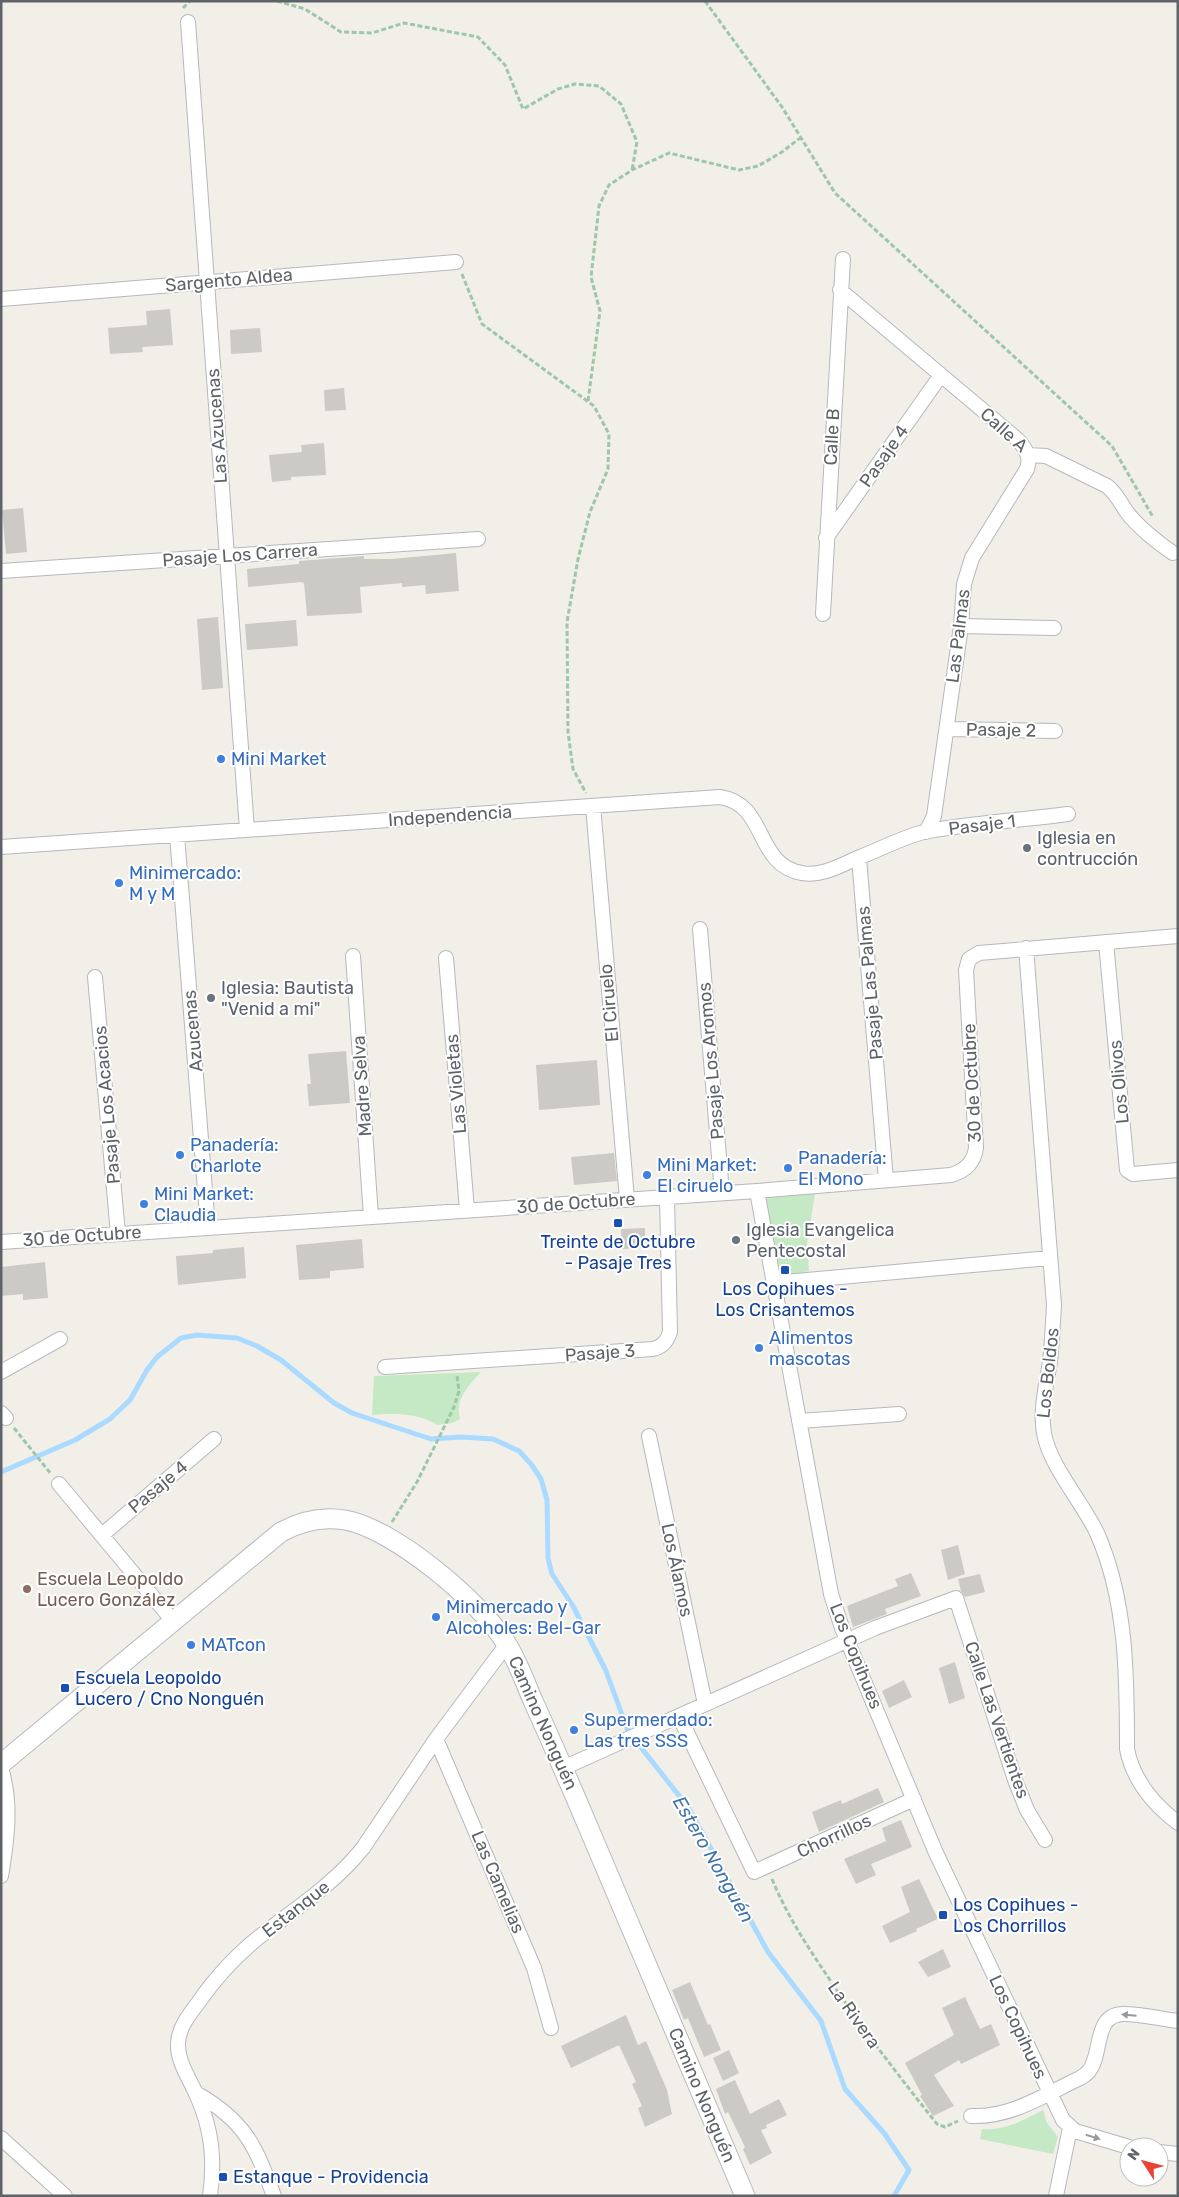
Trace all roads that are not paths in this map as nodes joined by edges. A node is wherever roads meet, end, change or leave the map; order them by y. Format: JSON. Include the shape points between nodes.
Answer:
{"nodes":[{"id":1,"x":188,"y":22,"type":"dead end"},
{"id":2,"x":842,"y":259,"type":"dead end"},
{"id":3,"x":456,"y":262,"type":"road end"},
{"id":4,"x":207,"y":282,"type":"junction"},
{"id":5,"x":840,"y":290,"type":"junction"},
{"id":6,"x":1,"y":298,"type":"edge"},
{"id":7,"x":941,"y":375,"type":"junction"},
{"id":8,"x":1028,"y":455,"type":"junction"},
{"id":9,"x":826,"y":538,"type":"junction"},
{"id":10,"x":478,"y":539,"type":"dead end"},
{"id":11,"x":1173,"y":553,"type":"dead end"},
{"id":12,"x":227,"y":556,"type":"junction"},
{"id":13,"x":1,"y":571,"type":"edge"},
{"id":14,"x":823,"y":614,"type":"dead end"},
{"id":15,"x":961,"y":626,"type":"junction"},
{"id":16,"x":1054,"y":628,"type":"dead end"},
{"id":17,"x":947,"y":729,"type":"junction"},
{"id":18,"x":1055,"y":731,"type":"dead end"},
{"id":19,"x":593,"y":806,"type":"junction"},
{"id":20,"x":1068,"y":814,"type":"dead end"},
{"id":21,"x":247,"y":830,"type":"junction"},
{"id":22,"x":926,"y":832,"type":"junction"},
{"id":23,"x":177,"y":835,"type":"junction"},
{"id":24,"x":1,"y":847,"type":"edge"},
{"id":25,"x":859,"y":858,"type":"junction"},
{"id":26,"x":700,"y":929,"type":"dead end"},
{"id":27,"x":1178,"y":936,"type":"edge"},
{"id":28,"x":1106,"y":942,"type":"junction"},
{"id":29,"x":1026,"y":948,"type":"junction"},
{"id":30,"x":353,"y":956,"type":"dead end"},
{"id":31,"x":446,"y":958,"type":"dead end"},
{"id":32,"x":95,"y":977,"type":"dead end"},
{"id":33,"x":1178,"y":1170,"type":"edge"},
{"id":34,"x":886,"y":1180,"type":"junction"},
{"id":35,"x":757,"y":1191,"type":"junction"},
{"id":36,"x":722,"y":1193,"type":"junction"},
{"id":37,"x":667,"y":1197,"type":"junction"},
{"id":38,"x":627,"y":1199,"type":"junction"},
{"id":39,"x":467,"y":1210,"type":"junction"},
{"id":40,"x":371,"y":1217,"type":"junction"},
{"id":41,"x":208,"y":1228,"type":"junction"},
{"id":42,"x":118,"y":1234,"type":"junction"},
{"id":43,"x":1,"y":1242,"type":"edge"},
{"id":44,"x":1050,"y":1258,"type":"junction"},
{"id":45,"x":774,"y":1283,"type":"junction"},
{"id":46,"x":60,"y":1339,"type":"dead end"},
{"id":47,"x":386,"y":1367,"type":"dead end"},
{"id":48,"x":1,"y":1372,"type":"edge"},
{"id":49,"x":899,"y":1414,"type":"dead end"},
{"id":50,"x":800,"y":1422,"type":"junction"},
{"id":51,"x":649,"y":1436,"type":"dead end"},
{"id":52,"x":214,"y":1439,"type":"dead end"},
{"id":53,"x":59,"y":1484,"type":"dead end"},
{"id":54,"x":102,"y":1535,"type":"junction"},
{"id":55,"x":173,"y":1621,"type":"junction"},
{"id":56,"x":847,"y":1641,"type":"junction"},
{"id":57,"x":507,"y":1644,"type":"junction"},
{"id":58,"x":705,"y":1704,"type":"junction"},
{"id":59,"x":680,"y":1716,"type":"junction"},
{"id":60,"x":436,"y":1739,"type":"junction"},
{"id":61,"x":1,"y":1764,"type":"edge"},
{"id":62,"x":1,"y":1768,"type":"edge"},
{"id":63,"x":564,"y":1768,"type":"junction"},
{"id":64,"x":914,"y":1799,"type":"junction"},
{"id":65,"x":1178,"y":1823,"type":"edge"},
{"id":66,"x":1045,"y":1840,"type":"dead end"},
{"id":67,"x":1,"y":1876,"type":"edge"},
{"id":68,"x":1178,"y":2021,"type":"edge"},
{"id":69,"x":550,"y":2028,"type":"dead end"},
{"id":70,"x":1049,"y":2092,"type":"junction"},
{"id":71,"x":196,"y":2093,"type":"junction"},
{"id":72,"x":971,"y":2116,"type":"road end"},
{"id":73,"x":1070,"y":2128,"type":"junction"},
{"id":74,"x":1,"y":2138,"type":"edge"},
{"id":75,"x":1119,"y":2144,"type":"edge"},
{"id":76,"x":65,"y":2196,"type":"edge"},
{"id":77,"x":210,"y":2196,"type":"edge"},
{"id":78,"x":274,"y":2196,"type":"edge"},
{"id":79,"x":745,"y":2196,"type":"edge"},
{"id":80,"x":1056,"y":2196,"type":"edge"}],
"edges":[{"from":1,"to":4,"type":"street","name":"Las Azucenas"},
{"from":2,"to":5,"type":"street","name":"Calle B"},
{"from":3,"to":4,"type":"street","name":"Sargento Aldea"},
{"from":4,"to":6,"type":"street","name":"Sargento Aldea"},
{"from":4,"to":12,"type":"street","name":"Las Azucenas"},
{"from":5,"to":7,"type":"street","name":"Calle A"},
{"from":5,"to":9,"type":"street","name":"Calle B"},
{"from":7,"to":8,"type":"street","name":"Calle A","via":[[1018,440]]},
{"from":7,"to":9,"type":"street","name":"Pasaje 4"},
{"from":8,"to":11,"type":"street","name":"Calle A","via":[[1046,456],[1108,486],[1126,511]]},
{"from":8,"to":15,"type":"street","name":"Las Palmas","via":[[1027,469],[972,558],[964,584]]},
{"from":9,"to":14,"type":"street","name":"Calle B"},
{"from":10,"to":12,"type":"street","name":"Pasaje Los Carrera"},
{"from":12,"to":13,"type":"street","name":"Pasaje Los Carrera"},
{"from":12,"to":21,"type":"street","name":"Las Azucenas"},
{"from":15,"to":16,"type":"street"},
{"from":15,"to":17,"type":"street","name":"Las Palmas"},
{"from":17,"to":18,"type":"street","name":"Pasaje 2"},
{"from":17,"to":22,"type":"street","name":"Las Palmas","via":[[934,816]]},
{"from":19,"to":21,"type":"street","name":"Independencia"},
{"from":19,"to":25,"type":"street","name":"Independencia","via":[[729,798],[744,806],[772,854],[794,871],[819,873]]},
{"from":19,"to":38,"type":"street","name":"El Ciruelo"},
{"from":20,"to":22,"type":"street","name":"Pasaje 1"},
{"from":21,"to":23,"type":"street","name":"Independencia"},
{"from":22,"to":25,"type":"street"},
{"from":23,"to":24,"type":"street","name":"Independencia"},
{"from":23,"to":41,"type":"street","name":"Azucenas"},
{"from":25,"to":34,"type":"street","name":"Pasaje Las Palmas"},
{"from":26,"to":36,"type":"street","name":"Pasaje Los Aromos"},
{"from":27,"to":28,"type":"street","name":"30 de Octubre"},
{"from":28,"to":29,"type":"street","name":"30 de Octubre"},
{"from":28,"to":33,"type":"street","name":"Los Olivos","via":[[1127,1170],[1133,1174]]},
{"from":29,"to":34,"type":"street","name":"30 de Octubre","via":[[979,953],[972,956],[967,964],[976,1148],[973,1160],[964,1170],[951,1175]]},
{"from":29,"to":44,"type":"street","name":"Los Boldos"},
{"from":30,"to":40,"type":"street","name":"Madre Selva"},
{"from":31,"to":39,"type":"street","name":"Las Violetas"},
{"from":32,"to":42,"type":"street","name":"Pasaje Los Acacios"},
{"from":34,"to":35,"type":"street","name":"30 de Octubre"},
{"from":35,"to":36,"type":"street","name":"30 de Octubre"},
{"from":35,"to":45,"type":"street","name":"Los Copihues"},
{"from":36,"to":37,"type":"street","name":"30 de Octubre"},
{"from":37,"to":38,"type":"street","name":"30 de Octubre"},
{"from":37,"to":47,"type":"street","name":"Pasaje 3","via":[[670,1332],[661,1346]]},
{"from":38,"to":39,"type":"street","name":"30 de Octubre"},
{"from":39,"to":40,"type":"street","name":"30 de Octubre"},
{"from":40,"to":41,"type":"street","name":"30 de Octubre"},
{"from":41,"to":42,"type":"street","name":"30 de Octubre"},
{"from":42,"to":43,"type":"street","name":"30 de Octubre"},
{"from":44,"to":45,"type":"street"},
{"from":44,"to":65,"type":"street","name":"Los Boldos","via":[[1054,1305],[1043,1406],[1044,1435],[1055,1463],[1096,1532],[1115,1588],[1125,1661],[1127,1749],[1132,1770],[1152,1798]]},
{"from":45,"to":50,"type":"street","name":"Los Copihues"},
{"from":46,"to":48,"type":"street"},
{"from":49,"to":50,"type":"street"},
{"from":50,"to":56,"type":"street","name":"Los Copihues","via":[[832,1594]]},
{"from":51,"to":58,"type":"street","name":"Los Álamos"},
{"from":52,"to":54,"type":"street","name":"Pasaje 4"},
{"from":53,"to":54,"type":"street"},
{"from":54,"to":55,"type":"street"},
{"from":55,"to":57,"type":"main road","name":"Camino Nonguén","via":[[272,1538],[312,1520],[333,1518],[359,1524],[415,1557],[461,1592]]},
{"from":55,"to":61,"type":"main road","name":"Camino Nonguén"},
{"from":56,"to":58,"type":"street"},
{"from":56,"to":64,"type":"street","name":"Los Copihues"},
{"from":56,"to":66,"type":"street","name":"Calle Las Vertientes","via":[[903,1616],[956,1598],[1015,1780],[1027,1810]]},
{"from":57,"to":60,"type":"street","name":"Estanque"},
{"from":57,"to":63,"type":"main road","name":"Camino Nonguén"},
{"from":58,"to":59,"type":"street"},
{"from":59,"to":63,"type":"street"},
{"from":59,"to":64,"type":"street","name":"Chorrillos","via":[[760,1869]]},
{"from":60,"to":69,"type":"street","name":"Las Camelias","via":[[534,1968]]},
{"from":60,"to":71,"type":"street","name":"Estanque","via":[[351,1864],[239,1954],[212,1983],[186,2019],[179,2032],[178,2052]]},
{"from":62,"to":67,"type":"street","via":[[8,1810]]},
{"from":63,"to":79,"type":"main road","name":"Camino Nonguén"},
{"from":64,"to":70,"type":"street","name":"Los Copihues","via":[[936,1853]]},
{"from":68,"to":70,"type":"street","one_way":true,"via":[[1123,2014],[1110,2017],[1102,2026],[1089,2072]]},
{"from":70,"to":72,"type":"street","via":[[1005,2113]]},
{"from":70,"to":73,"type":"street","name":"Los Copihues"},
{"from":71,"to":77,"type":"street","name":"Estanque","via":[[211,2142],[213,2174]]},
{"from":71,"to":78,"type":"street","via":[[222,2109],[243,2129],[253,2143]]},
{"from":73,"to":75,"type":"street","one_way":true},
{"from":73,"to":80,"type":"street"},
{"from":74,"to":76,"type":"street"}]}
